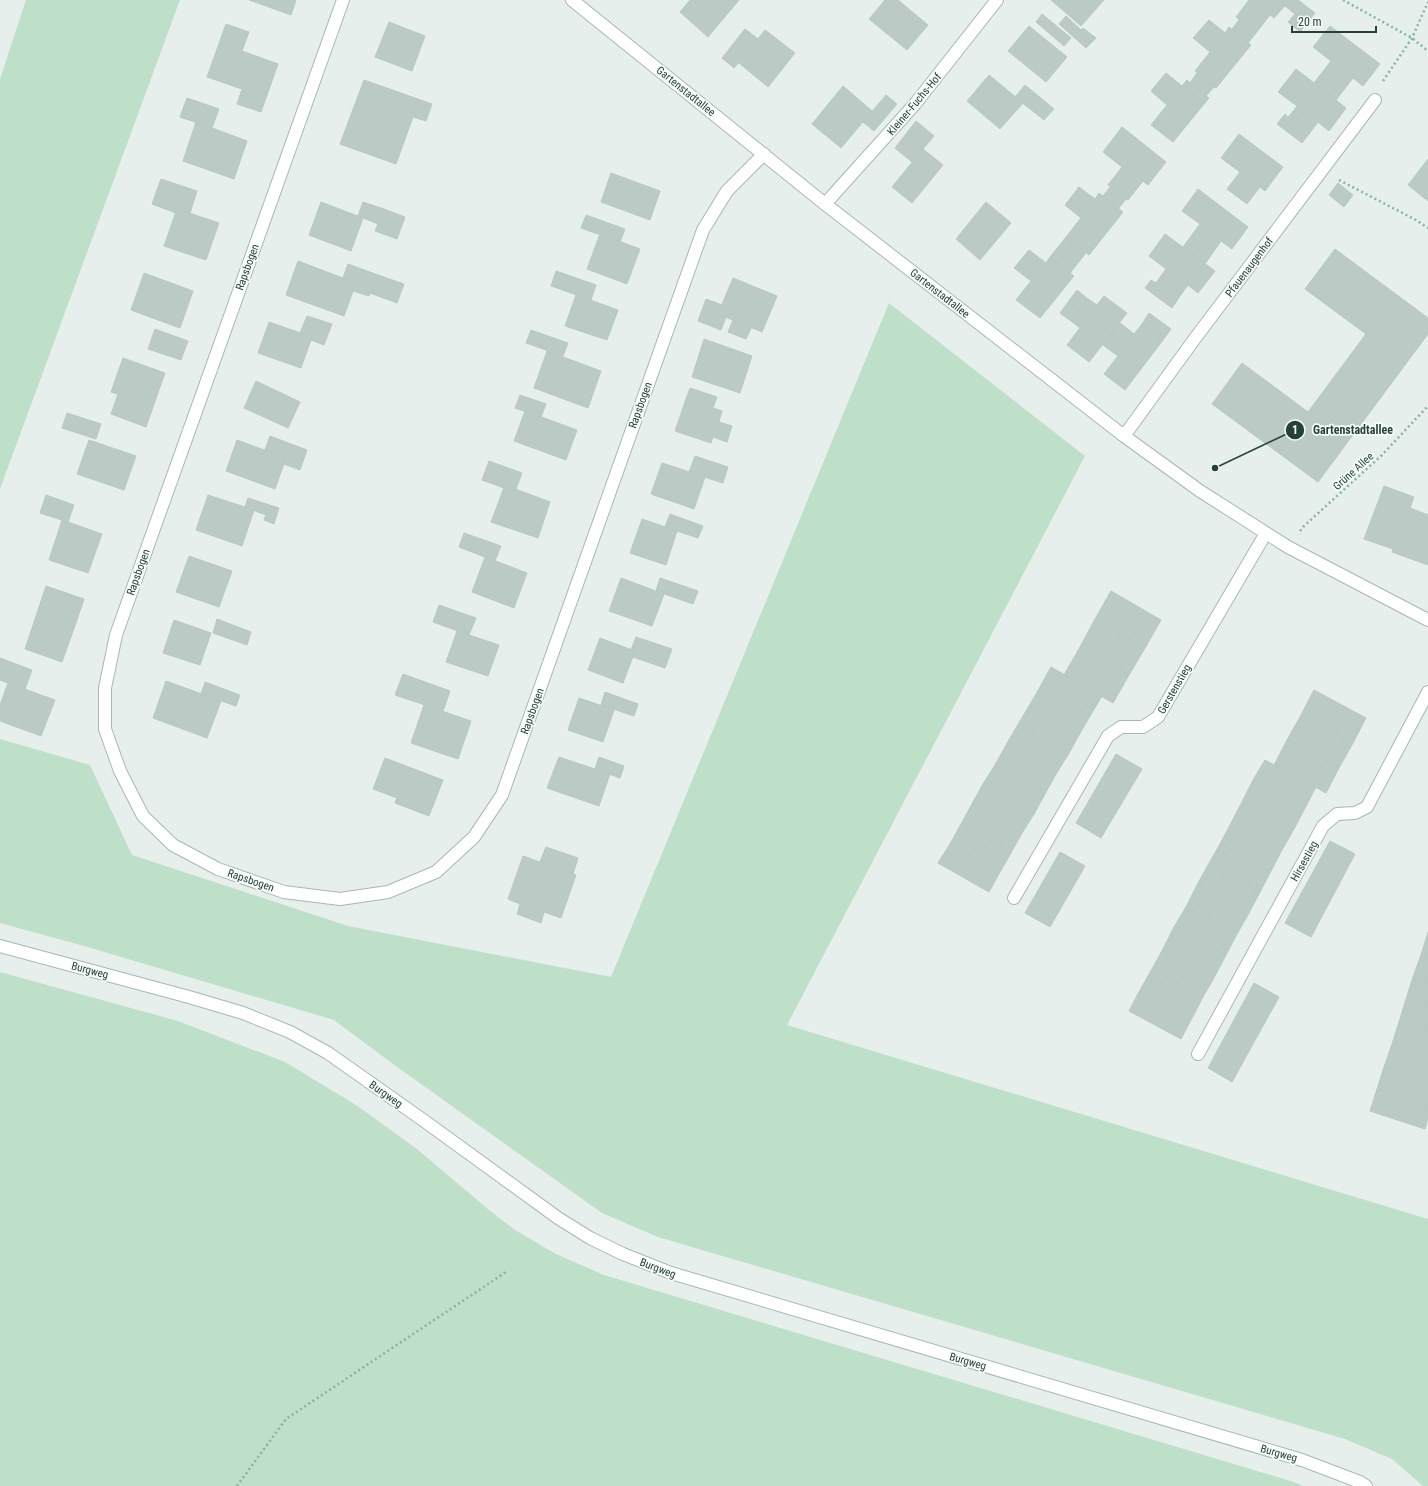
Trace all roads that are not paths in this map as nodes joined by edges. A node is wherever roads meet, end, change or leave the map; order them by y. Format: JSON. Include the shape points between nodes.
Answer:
{"nodes":[{"id":1,"x":343,"y":0,"type":"edge"},
{"id":2,"x":572,"y":0,"type":"edge"},
{"id":3,"x":997,"y":0,"type":"edge"},
{"id":4,"x":1375,"y":100,"type":"road end"},
{"id":5,"x":764,"y":154,"type":"junction"},
{"id":6,"x":825,"y":204,"type":"junction"},
{"id":7,"x":1124,"y":436,"type":"junction"},
{"id":8,"x":1266,"y":533,"type":"junction"},
{"id":9,"x":1428,"y":620,"type":"edge"},
{"id":10,"x":1428,"y":692,"type":"edge"},
{"id":11,"x":1014,"y":898,"type":"dead end"},
{"id":12,"x":0,"y":946,"type":"edge"},
{"id":13,"x":1198,"y":1054,"type":"dead end"},
{"id":14,"x":1366,"y":1486,"type":"edge"}],
"edges":[{"from":1,"to":5,"type":"street","name":"Rapsbogen","via":[[116,635],[105,688],[105,729],[120,771],[143,816],[173,845],[218,869],[284,892],[340,899],[388,892],[436,872],[474,837],[502,795],[703,230],[726,191]]},
{"from":2,"to":5,"type":"street","name":"Gartenstadtallee"},
{"from":3,"to":6,"type":"street","name":"Kleiner-Fuchs-Hof","via":[[915,104]]},
{"from":4,"to":7,"type":"street","name":"Pfauenaugenhof"},
{"from":5,"to":6,"type":"street","name":"Gartenstadtallee"},
{"from":6,"to":7,"type":"street","name":"Gartenstadtallee"},
{"from":7,"to":8,"type":"street","name":"Gartenstadtallee","via":[[1200,491]]},
{"from":8,"to":9,"type":"street","name":"Gartenstadtallee"},
{"from":8,"to":11,"type":"street","name":"Gerstenstieg","via":[[1158,717],[1143,726],[1121,727],[1108,736]]},
{"from":10,"to":13,"type":"street","name":"Hirsestieg","via":[[1367,808],[1355,813],[1337,814],[1323,826]]},
{"from":12,"to":14,"type":"street","name":"Burgweg","via":[[243,1013],[290,1032],[328,1053],[558,1218],[590,1238],[671,1273],[1302,1460]]}]}
